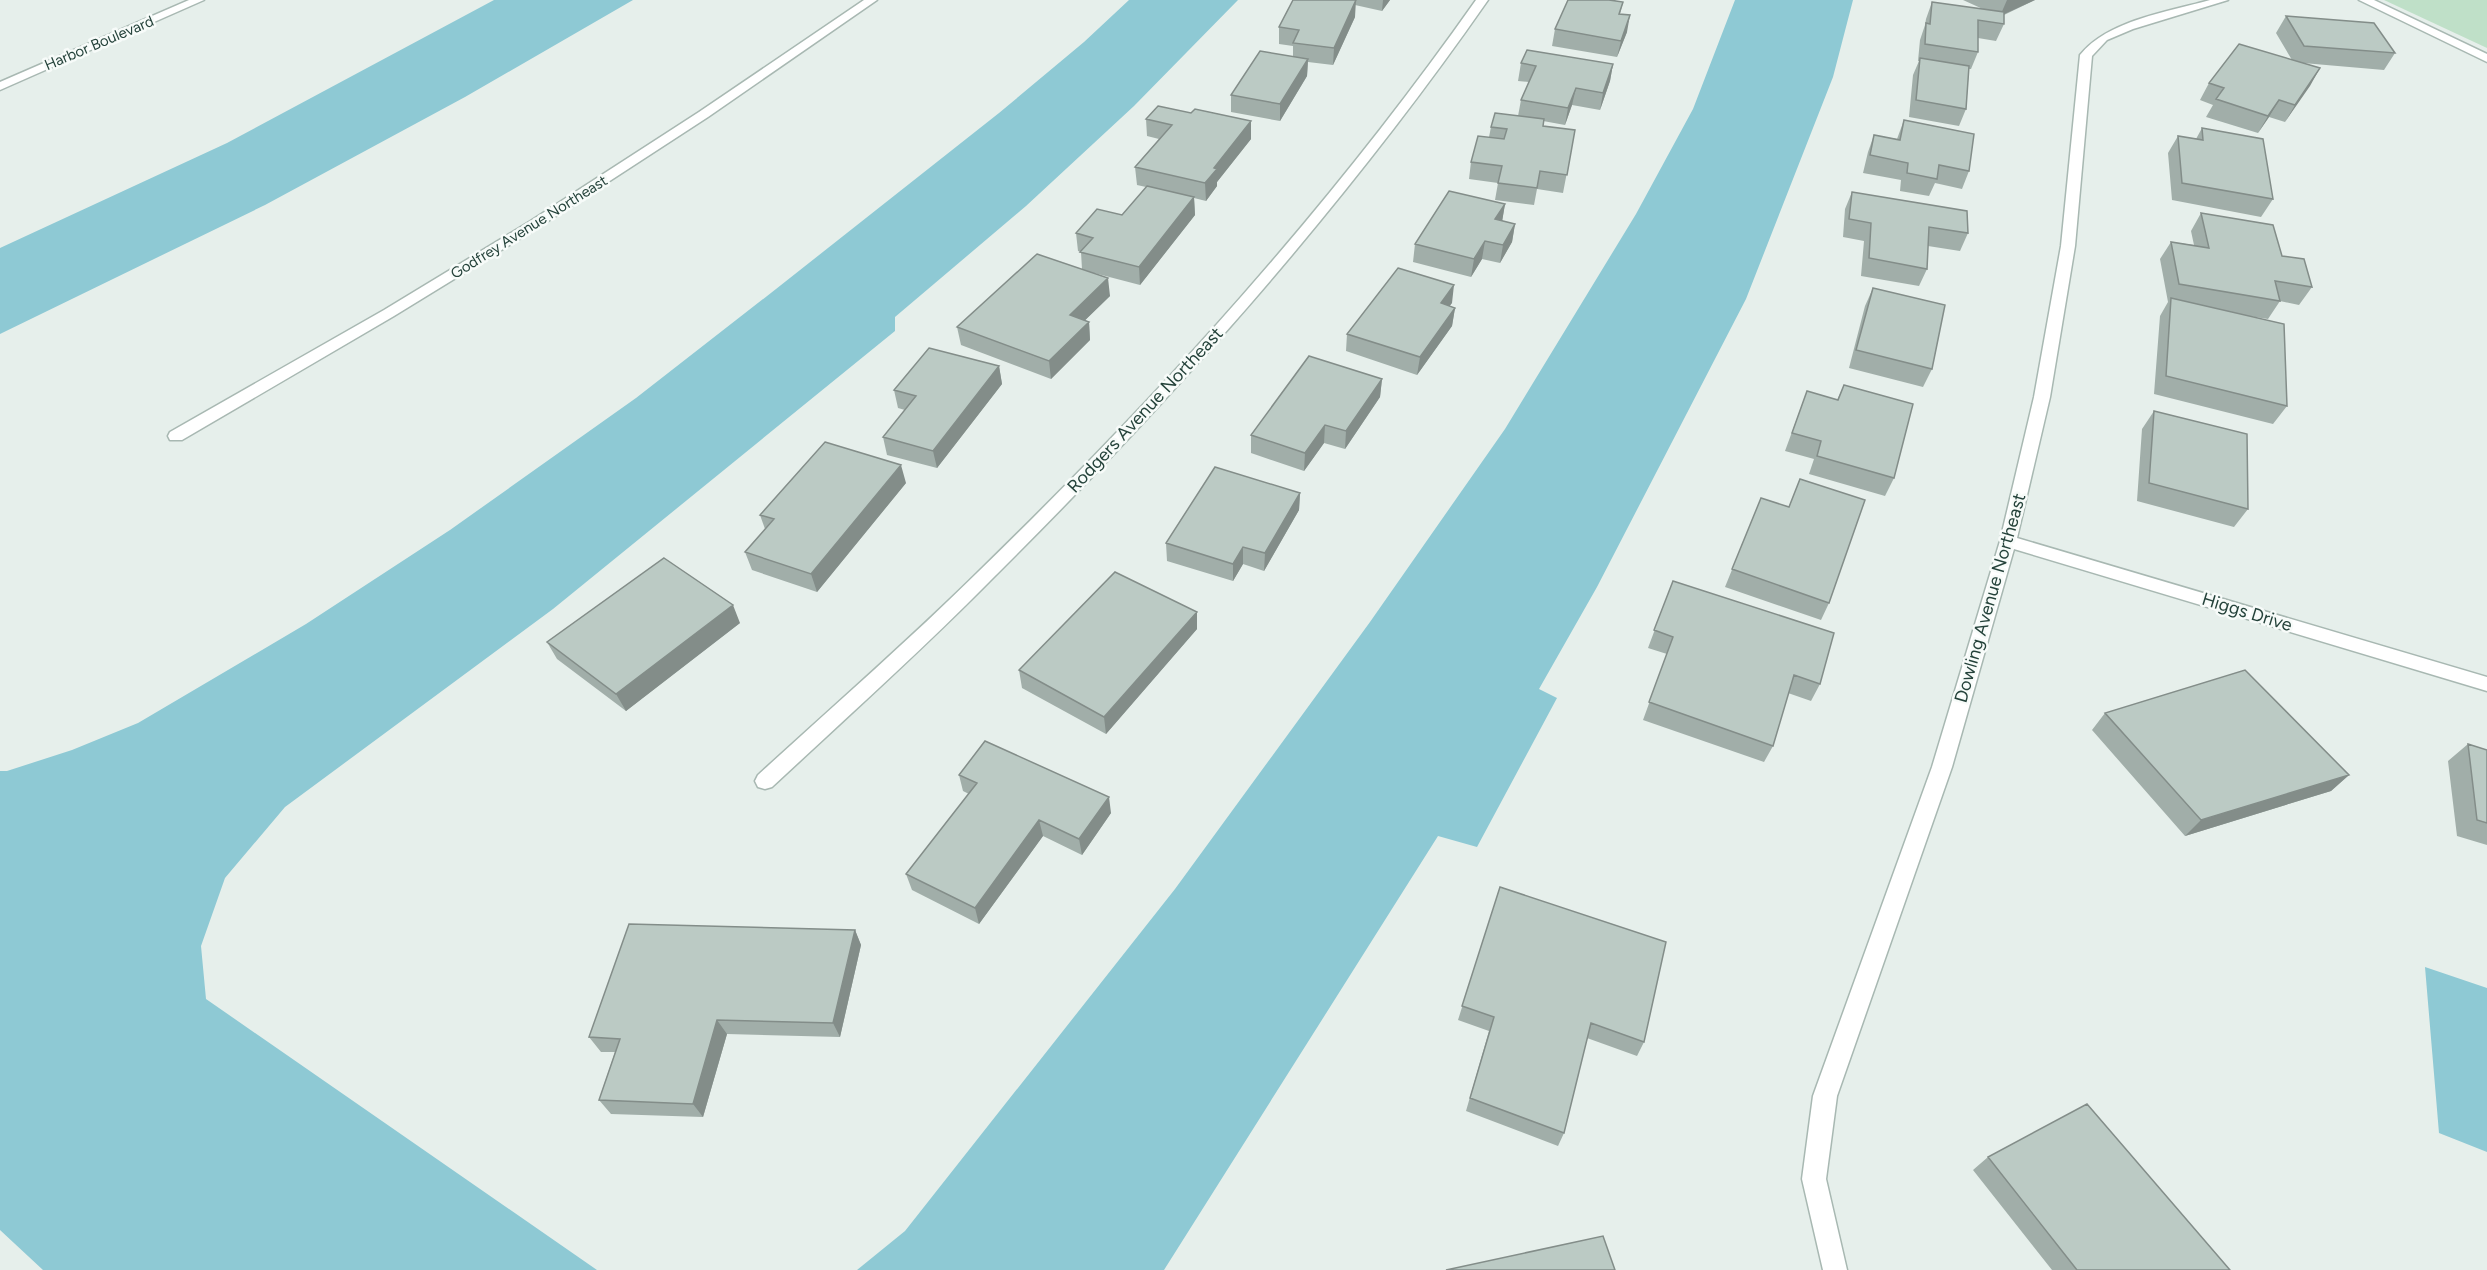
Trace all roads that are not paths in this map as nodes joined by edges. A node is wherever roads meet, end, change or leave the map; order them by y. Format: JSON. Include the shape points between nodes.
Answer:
{"nodes":[{"id":1,"x":198,"y":0,"type":"edge"},
{"id":2,"x":871,"y":0,"type":"edge"},
{"id":3,"x":1482,"y":0,"type":"edge"},
{"id":4,"x":2222,"y":0,"type":"edge"},
{"id":5,"x":2365,"y":0,"type":"edge"},
{"id":6,"x":2487,"y":58,"type":"edge"},
{"id":7,"x":0,"y":86,"type":"edge"},
{"id":8,"x":176,"y":436,"type":"dead end"},
{"id":9,"x":2008,"y":541,"type":"junction"},
{"id":10,"x":2487,"y":684,"type":"edge"},
{"id":11,"x":765,"y":781,"type":"dead end"},
{"id":12,"x":1835,"y":1270,"type":"edge"}],
"edges":[{"from":1,"to":7,"type":"street","name":"Harbor Boulevard"},
{"from":2,"to":8,"type":"street","name":"Godfrey Avenue Northeast","via":[[724,103],[576,198],[419,295]]},
{"from":3,"to":11,"type":"street","name":"Rodgers Avenue Northeast","via":[[1365,162],[1269,276],[1144,413],[982,579]]},
{"from":4,"to":9,"type":"street","name":"Dowling Avenue Northeast","via":[[2129,27],[2103,38],[2086,55],[2068,246],[2042,397]]},
{"from":5,"to":6,"type":"street"},
{"from":9,"to":10,"type":"street","name":"Higgs Drive"},
{"from":9,"to":12,"type":"street","name":"Dowling Avenue Northeast","via":[[1942,767],[1825,1096],[1814,1179]]}]}
